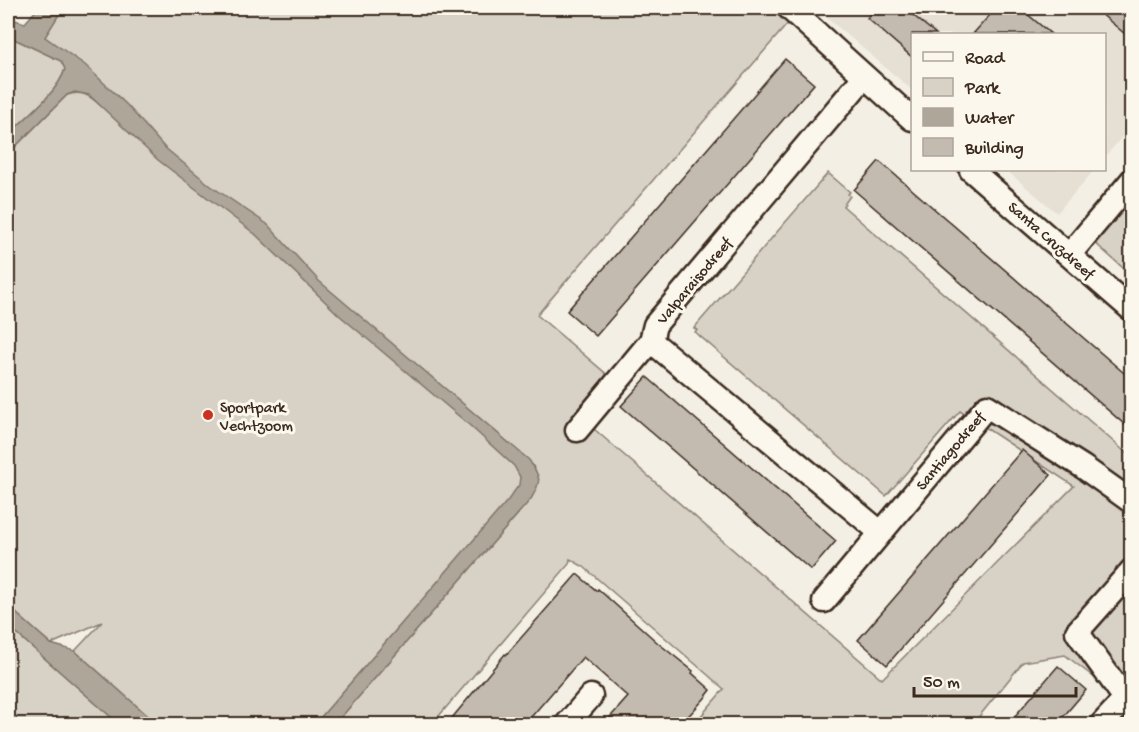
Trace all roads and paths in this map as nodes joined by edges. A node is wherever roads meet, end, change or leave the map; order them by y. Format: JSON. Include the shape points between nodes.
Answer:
{"nodes":[{"id":1,"x":789,"y":8,"type":"edge"},
{"id":2,"x":864,"y":77,"type":"junction"},
{"id":3,"x":911,"y":118,"type":"edge"},
{"id":4,"x":972,"y":171,"type":"edge"},
{"id":5,"x":1131,"y":180,"type":"edge"},
{"id":6,"x":1070,"y":254,"type":"junction"},
{"id":7,"x":1131,"y":310,"type":"edge"},
{"id":8,"x":651,"y":341,"type":"junction"},
{"id":9,"x":577,"y":430,"type":"dead end"},
{"id":10,"x":1131,"y":502,"type":"edge"},
{"id":11,"x":880,"y":532,"type":"junction"},
{"id":12,"x":1131,"y":570,"type":"edge"},
{"id":13,"x":824,"y":601,"type":"dead end"},
{"id":14,"x":591,"y":696,"type":"dead end"},
{"id":15,"x":1129,"y":703,"type":"edge"},
{"id":16,"x":567,"y":724,"type":"edge"},
{"id":17,"x":1102,"y":724,"type":"edge"}],
"edges":[{"from":1,"to":2,"type":"street"},
{"from":2,"to":3,"type":"street"},
{"from":2,"to":8,"type":"street","name":"Valparaisodreef","via":[[655,325]]},
{"from":4,"to":6,"type":"street","name":"Santa Cruzdreef"},
{"from":5,"to":6,"type":"street"},
{"from":6,"to":7,"type":"street","name":"Santa Cruzdreef"},
{"from":8,"to":9,"type":"street"},
{"from":8,"to":11,"type":"street","name":"Valparaisodreef"},
{"from":10,"to":11,"type":"street","name":"Santiagodreef","via":[[987,406]]},
{"from":11,"to":13,"type":"street","name":"Santiagodreef"},
{"from":12,"to":15,"type":"street","via":[[1077,632]]},
{"from":14,"to":16,"type":"street"},
{"from":15,"to":17,"type":"street"}]}
